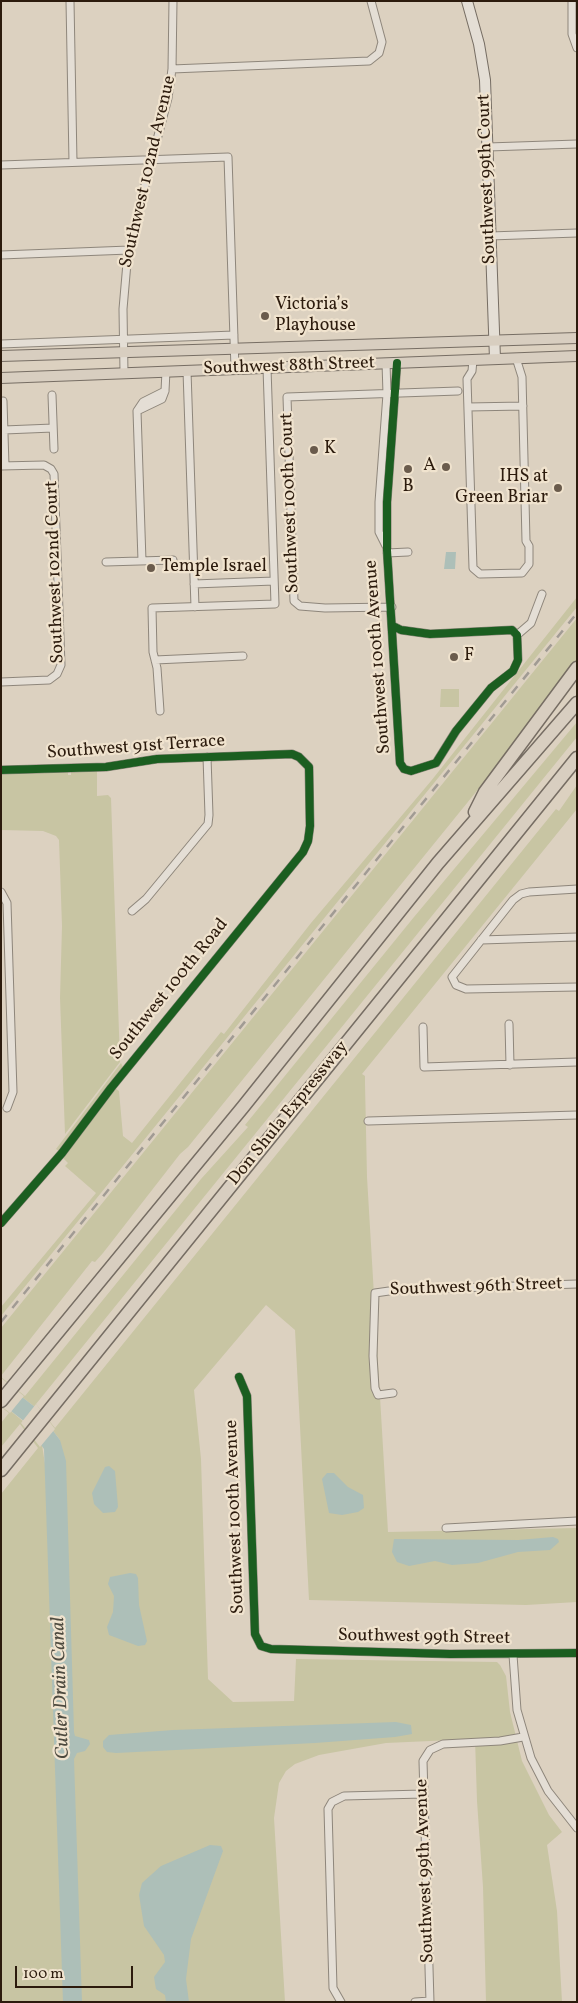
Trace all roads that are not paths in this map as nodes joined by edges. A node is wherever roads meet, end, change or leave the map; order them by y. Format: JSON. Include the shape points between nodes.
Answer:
{"nodes":[{"id":1,"x":70,"y":1,"type":"edge"},
{"id":2,"x":173,"y":1,"type":"edge"},
{"id":3,"x":371,"y":1,"type":"edge"},
{"id":4,"x":467,"y":1,"type":"edge"},
{"id":5,"x":572,"y":1,"type":"edge"},
{"id":6,"x":576,"y":48,"type":"edge"},
{"id":7,"x":172,"y":69,"type":"junction"},
{"id":8,"x":577,"y":144,"type":"edge"},
{"id":9,"x":488,"y":147,"type":"junction"},
{"id":10,"x":152,"y":160,"type":"junction"},
{"id":11,"x":73,"y":162,"type":"junction"},
{"id":12,"x":1,"y":165,"type":"edge"},
{"id":13,"x":577,"y":233,"type":"edge"},
{"id":14,"x":490,"y":236,"type":"junction"},
{"id":15,"x":129,"y":250,"type":"junction"},
{"id":16,"x":1,"y":254,"type":"edge"},
{"id":17,"x":234,"y":335,"type":"junction"},
{"id":18,"x":577,"y":338,"type":"edge"},
{"id":19,"x":123,"y":340,"type":"junction"},
{"id":20,"x":495,"y":341,"type":"junction"},
{"id":21,"x":1,"y":344,"type":"edge"},
{"id":22,"x":234,"y":348,"type":"junction"},
{"id":23,"x":123,"y":352,"type":"junction"},
{"id":24,"x":1,"y":356,"type":"edge"},
{"id":25,"x":577,"y":356,"type":"edge"},
{"id":26,"x":516,"y":358,"type":"junction"},
{"id":27,"x":495,"y":359,"type":"junction"},
{"id":28,"x":474,"y":360,"type":"junction"},
{"id":29,"x":386,"y":363,"type":"junction"},
{"id":30,"x":397,"y":363,"type":"junction"},
{"id":31,"x":267,"y":368,"type":"junction"},
{"id":32,"x":235,"y":369,"type":"junction"},
{"id":33,"x":166,"y":371,"type":"junction"},
{"id":34,"x":187,"y":371,"type":"junction"},
{"id":35,"x":124,"y":373,"type":"junction"},
{"id":36,"x":1,"y":378,"type":"edge"},
{"id":37,"x":458,"y":391,"type":"dead end"},
{"id":38,"x":390,"y":393,"type":"junction"},
{"id":39,"x":52,"y":395,"type":"dead end"},
{"id":40,"x":3,"y":401,"type":"dead end"},
{"id":41,"x":523,"y":406,"type":"junction"},
{"id":42,"x":468,"y":407,"type":"junction"},
{"id":43,"x":53,"y":428,"type":"junction"},
{"id":44,"x":4,"y":430,"type":"junction"},
{"id":45,"x":54,"y":449,"type":"dead end"},
{"id":46,"x":3,"y":466,"type":"edge"},
{"id":47,"x":387,"y":551,"type":"junction"},
{"id":48,"x":408,"y":552,"type":"dead end"},
{"id":49,"x":173,"y":560,"type":"dead end"},
{"id":50,"x":142,"y":561,"type":"junction"},
{"id":51,"x":106,"y":562,"type":"dead end"},
{"id":52,"x":274,"y":581,"type":"junction"},
{"id":53,"x":194,"y":584,"type":"junction"},
{"id":54,"x":542,"y":594,"type":"dead end"},
{"id":55,"x":195,"y":607,"type":"junction"},
{"id":56,"x":392,"y":607,"type":"junction"},
{"id":57,"x":393,"y":626,"type":"junction"},
{"id":58,"x":517,"y":635,"type":"junction"},
{"id":59,"x":243,"y":656,"type":"dead end"},
{"id":60,"x":155,"y":660,"type":"junction"},
{"id":61,"x":577,"y":668,"type":"edge"},
{"id":62,"x":1,"y":682,"type":"edge"},
{"id":63,"x":577,"y":703,"type":"edge"},
{"id":64,"x":160,"y":711,"type":"dead end"},
{"id":65,"x":207,"y":757,"type":"junction"},
{"id":66,"x":577,"y":758,"type":"edge"},
{"id":67,"x":302,"y":759,"type":"joint"},
{"id":68,"x":1,"y":770,"type":"edge"},
{"id":69,"x":469,"y":826,"type":"junction"},
{"id":70,"x":575,"y":888,"type":"edge"},
{"id":71,"x":1,"y":892,"type":"edge"},
{"id":72,"x":132,"y":911,"type":"dead end"},
{"id":73,"x":577,"y":937,"type":"edge"},
{"id":74,"x":481,"y":940,"type":"junction"},
{"id":75,"x":577,"y":987,"type":"edge"},
{"id":76,"x":509,"y":1024,"type":"dead end"},
{"id":77,"x":423,"y":1027,"type":"dead end"},
{"id":78,"x":577,"y":1062,"type":"edge"},
{"id":79,"x":510,"y":1065,"type":"junction"},
{"id":80,"x":7,"y":1108,"type":"dead end"},
{"id":81,"x":577,"y":1115,"type":"edge"},
{"id":82,"x":368,"y":1121,"type":"dead end"},
{"id":83,"x":1,"y":1223,"type":"edge"},
{"id":84,"x":577,"y":1284,"type":"edge"},
{"id":85,"x":239,"y":1377,"type":"dead end"},
{"id":86,"x":393,"y":1393,"type":"dead end"},
{"id":87,"x":1,"y":1401,"type":"edge"},
{"id":88,"x":1,"y":1470,"type":"edge"},
{"id":89,"x":577,"y":1522,"type":"edge"},
{"id":90,"x":446,"y":1528,"type":"dead end"},
{"id":91,"x":271,"y":1649,"type":"joint"},
{"id":92,"x":577,"y":1653,"type":"edge"},
{"id":93,"x":513,"y":1655,"type":"junction"},
{"id":94,"x":523,"y":1736,"type":"junction"},
{"id":95,"x":423,"y":1794,"type":"junction"},
{"id":96,"x":577,"y":1828,"type":"edge"},
{"id":97,"x":340,"y":2001,"type":"edge"},
{"id":98,"x":430,"y":2001,"type":"edge"},
{"id":99,"x":415,"y":2002,"type":"edge"}],
"edges":[{"from":1,"to":11,"type":"street"},
{"from":2,"to":7,"type":"street","name":"Southwest 102nd Avenue"},
{"from":3,"to":7,"type":"street","via":[[382,42],[376,57],[364,63]]},
{"from":4,"to":9,"type":"street","name":"Southwest 99th Court","via":[[483,69]]},
{"from":5,"to":6,"type":"street","via":[[572,34]]},
{"from":7,"to":10,"type":"street","name":"Southwest 102nd Avenue"},
{"from":8,"to":9,"type":"street"},
{"from":9,"to":14,"type":"street","name":"Southwest 99th Court"},
{"from":10,"to":11,"type":"street"},
{"from":10,"to":15,"type":"street","name":"Southwest 102nd Avenue"},
{"from":10,"to":17,"type":"street","via":[[228,157]]},
{"from":11,"to":12,"type":"street"},
{"from":13,"to":14,"type":"street"},
{"from":14,"to":20,"type":"street","name":"Southwest 99th Court"},
{"from":15,"to":16,"type":"street"},
{"from":15,"to":19,"type":"street","name":"Southwest 102nd Avenue","via":[[124,287]]},
{"from":17,"to":19,"type":"street","name":"Southwest 88th Street"},
{"from":17,"to":22,"type":"street"},
{"from":18,"to":20,"type":"main road","name":"Southwest 88th Street"},
{"from":19,"to":21,"type":"street","name":"Southwest 88th Street"},
{"from":19,"to":23,"type":"street","name":"Southwest 102nd Avenue"},
{"from":20,"to":22,"type":"main road","name":"Southwest 88th Street"},
{"from":20,"to":27,"type":"street","name":"Southwest 99th Court"},
{"from":22,"to":23,"type":"main road","name":"Southwest 88th Street"},
{"from":22,"to":32,"type":"street"},
{"from":23,"to":24,"type":"main road","name":"Southwest 88th Street"},
{"from":23,"to":35,"type":"street","name":"Southwest 102nd Avenue"},
{"from":25,"to":26,"type":"main road","name":"Southwest 88th Street"},
{"from":26,"to":27,"type":"main road","name":"Southwest 88th Street"},
{"from":26,"to":41,"type":"street","via":[[522,377]]},
{"from":27,"to":28,"type":"main road","name":"Southwest 88th Street"},
{"from":28,"to":30,"type":"main road","name":"Southwest 88th Street"},
{"from":28,"to":42,"type":"street","via":[[467,379]]},
{"from":29,"to":30,"type":"main road","name":"Southwest 88th Street"},
{"from":29,"to":31,"type":"main road","name":"Southwest 88th Street"},
{"from":29,"to":38,"type":"street","name":"Southwest 100th Avenue"},
{"from":30,"to":38,"type":"street","name":"Southwest 100th Avenue","via":[[397,385]]},
{"from":31,"to":32,"type":"main road","name":"Southwest 88th Street"},
{"from":31,"to":52,"type":"street"},
{"from":32,"to":34,"type":"main road","name":"Southwest 88th Street"},
{"from":33,"to":34,"type":"main road","name":"Southwest 88th Street"},
{"from":33,"to":35,"type":"main road","name":"Southwest 88th Street"},
{"from":33,"to":50,"type":"street","via":[[162,399],[137,411]]},
{"from":34,"to":53,"type":"street"},
{"from":35,"to":36,"type":"main road","name":"Southwest 88th Street"},
{"from":37,"to":38,"type":"street"},
{"from":38,"to":47,"type":"street","name":"Southwest 100th Avenue"},
{"from":38,"to":56,"type":"street","name":"Southwest 100th Court","via":[[287,397],[294,601],[300,606],[325,608]]},
{"from":39,"to":43,"type":"street"},
{"from":40,"to":44,"type":"street"},
{"from":41,"to":42,"type":"street"},
{"from":41,"to":42,"type":"street","via":[[529,564],[522,573],[480,574],[473,568]]},
{"from":43,"to":44,"type":"street"},
{"from":43,"to":45,"type":"street"},
{"from":44,"to":46,"type":"street"},
{"from":46,"to":62,"type":"street","name":"Southwest 102nd Court","via":[[44,465],[51,469],[55,480],[61,665],[58,674],[49,680]]},
{"from":47,"to":48,"type":"street"},
{"from":47,"to":56,"type":"street","name":"Southwest 100th Avenue"},
{"from":49,"to":50,"type":"street"},
{"from":50,"to":51,"type":"street"},
{"from":52,"to":53,"type":"street"},
{"from":52,"to":55,"type":"street","via":[[275,604]]},
{"from":53,"to":55,"type":"street"},
{"from":54,"to":58,"type":"street","via":[[531,624]]},
{"from":55,"to":60,"type":"street","via":[[152,608]]},
{"from":56,"to":57,"type":"street","name":"Southwest 100th Avenue"},
{"from":57,"to":58,"type":"street","via":[[430,634],[512,630]]},
{"from":57,"to":58,"type":"street","name":"Southwest 100th Avenue","via":[[400,763],[409,771],[432,766],[438,761],[456,731],[491,688],[513,671],[518,660]]},
{"from":59,"to":60,"type":"street"},
{"from":60,"to":64,"type":"street"},
{"from":61,"to":69,"type":"highway","via":[[485,792]]},
{"from":63,"to":69,"type":"highway"},
{"from":65,"to":67,"type":"street","name":"Southwest 91st Terrace","via":[[289,754]]},
{"from":65,"to":68,"type":"street","name":"Southwest 91st Terrace","via":[[157,759],[106,767]]},
{"from":65,"to":72,"type":"street","via":[[209,815],[206,828],[146,900]]},
{"from":66,"to":88,"type":"highway","name":"Don Shula Expressway"},
{"from":67,"to":83,"type":"street","name":"Southwest 100th Road","via":[[309,770],[307,846],[62,1153]]},
{"from":69,"to":87,"type":"highway"},
{"from":70,"to":74,"type":"street","via":[[521,894]]},
{"from":71,"to":80,"type":"street","via":[[7,904],[13,1082]]},
{"from":73,"to":74,"type":"street"},
{"from":74,"to":75,"type":"street","via":[[454,972],[454,983],[466,989]]},
{"from":76,"to":79,"type":"street"},
{"from":77,"to":79,"type":"street","via":[[424,1067]]},
{"from":78,"to":79,"type":"street"},
{"from":81,"to":82,"type":"street"},
{"from":84,"to":86,"type":"street","name":"Southwest 96th Street","via":[[375,1293],[373,1356],[376,1388],[378,1395]]},
{"from":85,"to":91,"type":"street","name":"Southwest 100th Avenue","via":[[247,1396],[255,1634],[261,1646]]},
{"from":89,"to":90,"type":"street"},
{"from":91,"to":93,"type":"street","name":"Southwest 99th Street"},
{"from":92,"to":93,"type":"street","name":"Southwest 99th Street"},
{"from":93,"to":94,"type":"street","via":[[517,1710]]},
{"from":94,"to":95,"type":"street","name":"Southwest 99th Avenue","via":[[436,1746],[423,1761]]},
{"from":94,"to":96,"type":"street","via":[[540,1779]]},
{"from":95,"to":97,"type":"street","via":[[344,1796],[333,1802],[327,1811],[333,1988]]},
{"from":95,"to":98,"type":"street","name":"Southwest 99th Avenue"},
{"from":98,"to":99,"type":"street"}]}
